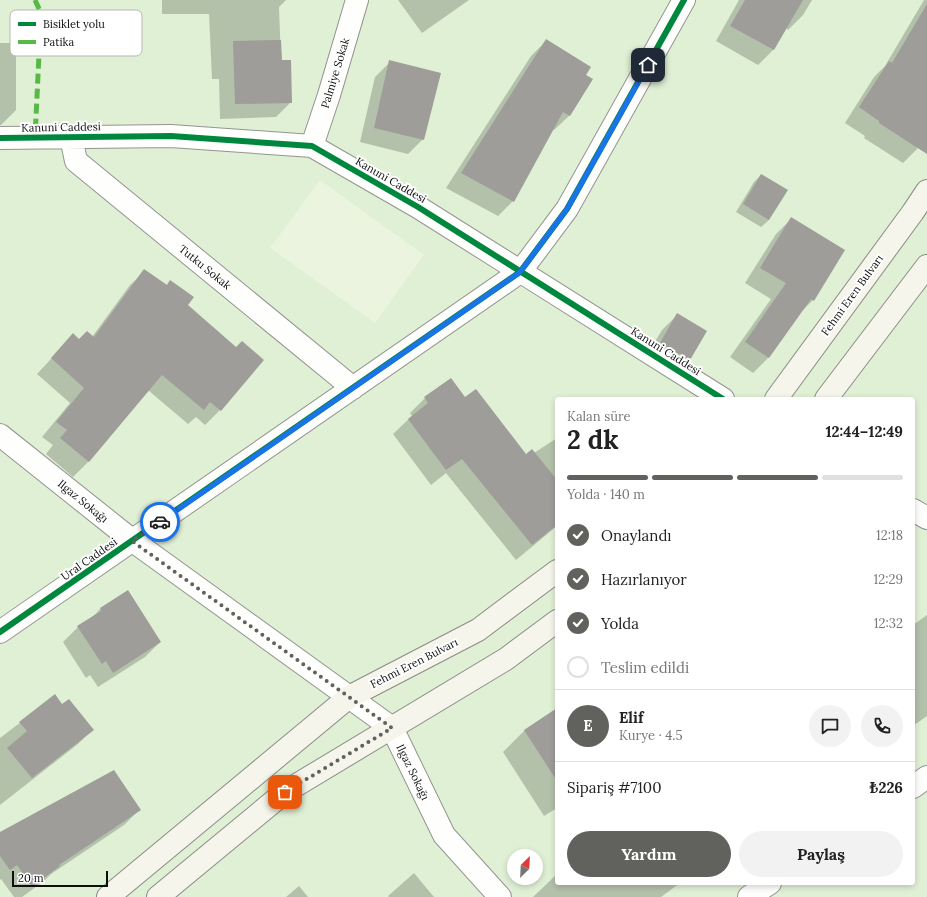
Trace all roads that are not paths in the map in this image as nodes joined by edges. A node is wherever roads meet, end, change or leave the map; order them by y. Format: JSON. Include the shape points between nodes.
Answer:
{"nodes":[{"id":1,"x":357,"y":0,"type":"edge"},
{"id":2,"x":684,"y":0,"type":"edge"},
{"id":3,"x":71,"y":137,"type":"junction"},
{"id":4,"x":0,"y":138,"type":"edge"},
{"id":5,"x":312,"y":146,"type":"junction"},
{"id":6,"x":927,"y":191,"type":"edge"},
{"id":7,"x":927,"y":266,"type":"edge"},
{"id":8,"x":520,"y":272,"type":"junction"},
{"id":9,"x":353,"y":388,"type":"junction"},
{"id":10,"x":720,"y":397,"type":"edge"},
{"id":11,"x":777,"y":397,"type":"edge"},
{"id":12,"x":828,"y":397,"type":"edge"},
{"id":13,"x":0,"y":435,"type":"edge"},
{"id":14,"x":915,"y":511,"type":"edge"},
{"id":15,"x":927,"y":518,"type":"edge"},
{"id":16,"x":132,"y":541,"type":"junction"},
{"id":17,"x":555,"y":572,"type":"edge"},
{"id":18,"x":555,"y":622,"type":"edge"},
{"id":19,"x":0,"y":632,"type":"edge"},
{"id":20,"x":349,"y":697,"type":"junction"},
{"id":21,"x":392,"y":728,"type":"junction"},
{"id":22,"x":927,"y":778,"type":"edge"},
{"id":23,"x":915,"y":786,"type":"edge"},
{"id":24,"x":767,"y":885,"type":"edge"},
{"id":25,"x":108,"y":897,"type":"edge"},
{"id":26,"x":158,"y":897,"type":"edge"},
{"id":27,"x":500,"y":897,"type":"edge"},
{"id":28,"x":749,"y":897,"type":"edge"}],
"edges":[{"from":1,"to":5,"type":"street","name":"Palmiye Sokak"},
{"from":2,"to":8,"type":"street","name":"Ural Caddesi","via":[[567,209]]},
{"from":3,"to":4,"type":"street","name":"Kanuni Caddesi"},
{"from":3,"to":5,"type":"street","name":"Kanuni Caddesi","via":[[171,136]]},
{"from":3,"to":9,"type":"street","name":"Tutku Sokak","via":[[76,161]]},
{"from":5,"to":8,"type":"street","name":"Kanuni Caddesi","via":[[418,207]]},
{"from":6,"to":11,"type":"street","name":"Fehmi Eren Bulvarı"},
{"from":7,"to":12,"type":"street"},
{"from":8,"to":9,"type":"street","name":"Ural Caddesi"},
{"from":8,"to":10,"type":"street","name":"Kanuni Caddesi"},
{"from":9,"to":16,"type":"street","name":"Ural Caddesi"},
{"from":13,"to":16,"type":"street","name":"Ilgaz Sokağı"},
{"from":14,"to":15,"type":"street"},
{"from":16,"to":19,"type":"street","name":"Ural Caddesi"},
{"from":16,"to":20,"type":"street","name":"Ilgaz Sokağı"},
{"from":17,"to":20,"type":"street","name":"Fehmi Eren Bulvarı","via":[[478,630]]},
{"from":18,"to":21,"type":"street","via":[[506,660]]},
{"from":20,"to":21,"type":"street","name":"Ilgaz Sokağı"},
{"from":20,"to":25,"type":"street","name":"Fehmi Eren Bulvarı"},
{"from":21,"to":26,"type":"street","via":[[285,792]]},
{"from":21,"to":27,"type":"street","name":"Ilgaz Sokağı","via":[[444,835]]},
{"from":22,"to":23,"type":"street"},
{"from":24,"to":28,"type":"street"}]}
